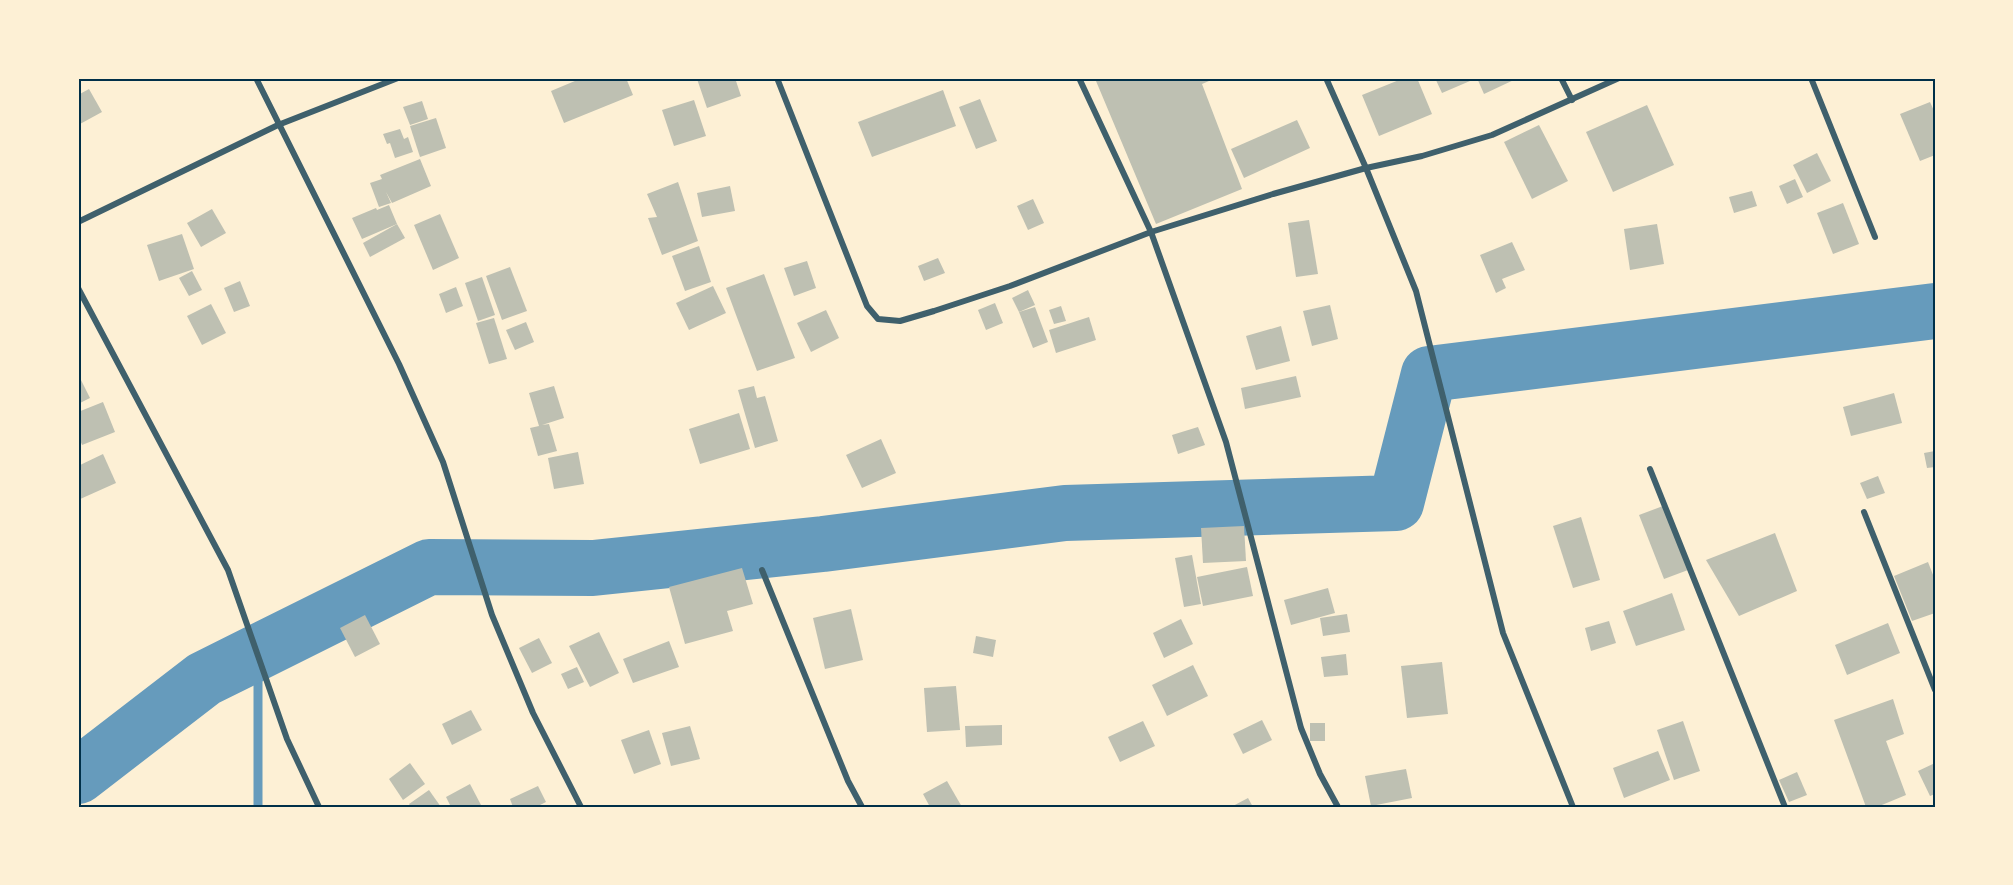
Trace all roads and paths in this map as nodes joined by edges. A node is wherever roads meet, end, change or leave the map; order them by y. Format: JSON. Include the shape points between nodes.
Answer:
{"nodes":[{"id":1,"x":256,"y":78,"type":"edge"},
{"id":2,"x":398,"y":78,"type":"edge"},
{"id":3,"x":777,"y":78,"type":"edge"},
{"id":4,"x":1079,"y":78,"type":"edge"},
{"id":5,"x":1326,"y":78,"type":"edge"},
{"id":6,"x":1561,"y":78,"type":"edge"},
{"id":7,"x":1619,"y":78,"type":"edge"},
{"id":8,"x":1810,"y":78,"type":"edge"},
{"id":9,"x":1572,"y":99,"type":"junction"},
{"id":10,"x":278,"y":124,"type":"junction"},
{"id":11,"x":1366,"y":168,"type":"junction"},
{"id":12,"x":78,"y":222,"type":"edge"},
{"id":13,"x":1151,"y":232,"type":"junction"},
{"id":14,"x":1875,"y":237,"type":"dead end"},
{"id":15,"x":78,"y":288,"type":"edge"},
{"id":16,"x":1650,"y":469,"type":"dead end"},
{"id":17,"x":1864,"y":512,"type":"dead end"},
{"id":18,"x":762,"y":570,"type":"dead end"},
{"id":19,"x":1935,"y":690,"type":"edge"},
{"id":20,"x":319,"y":807,"type":"edge"},
{"id":21,"x":581,"y":807,"type":"edge"},
{"id":22,"x":862,"y":807,"type":"edge"},
{"id":23,"x":1338,"y":807,"type":"edge"},
{"id":24,"x":1573,"y":807,"type":"edge"},
{"id":25,"x":1785,"y":807,"type":"edge"}],
"edges":[{"from":1,"to":10,"type":"street"},
{"from":2,"to":10,"type":"street"},
{"from":3,"to":13,"type":"street","via":[[867,306],[878,319],[900,321],[976,298]]},
{"from":4,"to":13,"type":"street"},
{"from":5,"to":11,"type":"street"},
{"from":6,"to":9,"type":"street"},
{"from":7,"to":9,"type":"street"},
{"from":8,"to":14,"type":"street"},
{"from":9,"to":11,"type":"street","via":[[1492,135]]},
{"from":10,"to":12,"type":"street"},
{"from":10,"to":21,"type":"street","via":[[399,364],[443,462],[492,615],[533,713]]},
{"from":11,"to":13,"type":"street"},
{"from":11,"to":24,"type":"street","via":[[1416,291],[1503,633]]},
{"from":13,"to":23,"type":"street","via":[[1226,442],[1301,728]]},
{"from":15,"to":20,"type":"street","via":[[228,570],[287,739]]},
{"from":16,"to":25,"type":"street"},
{"from":17,"to":19,"type":"street"},
{"from":18,"to":22,"type":"street"}]}
